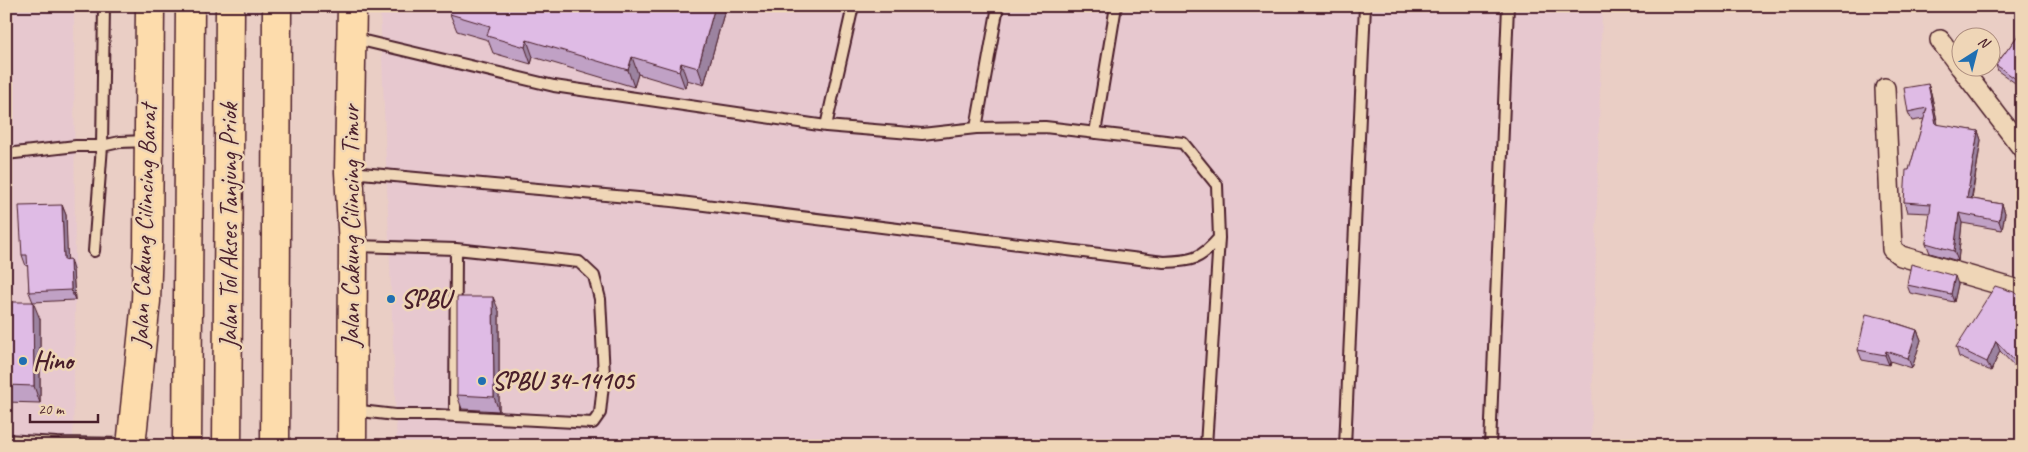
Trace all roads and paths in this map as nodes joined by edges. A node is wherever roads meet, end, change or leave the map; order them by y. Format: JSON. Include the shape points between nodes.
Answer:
{"nodes":[{"id":1,"x":104,"y":6,"type":"edge"},
{"id":2,"x":150,"y":6,"type":"edge"},
{"id":3,"x":190,"y":6,"type":"edge"},
{"id":4,"x":230,"y":6,"type":"edge"},
{"id":5,"x":277,"y":6,"type":"edge"},
{"id":6,"x":352,"y":6,"type":"edge"},
{"id":7,"x":853,"y":6,"type":"edge"},
{"id":8,"x":998,"y":6,"type":"edge"},
{"id":9,"x":1116,"y":6,"type":"edge"},
{"id":10,"x":1365,"y":6,"type":"edge"},
{"id":11,"x":1508,"y":6,"type":"edge"},
{"id":12,"x":351,"y":38,"type":"junction"},
{"id":13,"x":1940,"y":40,"type":"dead end"},
{"id":14,"x":1950,"y":53,"type":"edge"},
{"id":15,"x":1969,"y":78,"type":"edge"},
{"id":16,"x":1885,"y":88,"type":"dead end"},
{"id":17,"x":826,"y":126,"type":"junction"},
{"id":18,"x":976,"y":128,"type":"junction"},
{"id":19,"x":1095,"y":133,"type":"junction"},
{"id":20,"x":148,"y":142,"type":"junction"},
{"id":21,"x":102,"y":146,"type":"junction"},
{"id":22,"x":2022,"y":148,"type":"edge"},
{"id":23,"x":6,"y":154,"type":"edge"},
{"id":24,"x":349,"y":172,"type":"junction"},
{"id":25,"x":1220,"y":238,"type":"junction"},
{"id":26,"x":353,"y":246,"type":"junction"},
{"id":27,"x":456,"y":249,"type":"junction"},
{"id":28,"x":94,"y":251,"type":"dead end"},
{"id":29,"x":2022,"y":290,"type":"edge"},
{"id":30,"x":351,"y":410,"type":"junction"},
{"id":31,"x":276,"y":411,"type":"junction"},
{"id":32,"x":455,"y":416,"type":"junction"},
{"id":33,"x":6,"y":440,"type":"edge"},
{"id":34,"x":131,"y":445,"type":"edge"},
{"id":35,"x":187,"y":446,"type":"edge"},
{"id":36,"x":228,"y":446,"type":"edge"},
{"id":37,"x":275,"y":446,"type":"edge"},
{"id":38,"x":280,"y":446,"type":"edge"},
{"id":39,"x":352,"y":446,"type":"edge"},
{"id":40,"x":1206,"y":446,"type":"edge"},
{"id":41,"x":1345,"y":446,"type":"edge"},
{"id":42,"x":1490,"y":446,"type":"edge"}],
"edges":[{"from":1,"to":21,"type":"lane"},
{"from":2,"to":20,"type":"highway","name":"Jalan Cakung Cilincing Barat"},
{"from":3,"to":35,"type":"highway"},
{"from":4,"to":36,"type":"highway","name":"Jalan Tol Akses Tanjung Priok"},
{"from":5,"to":31,"type":"highway","name":"Jalan Tol Akses Tanjung Priok"},
{"from":6,"to":12,"type":"highway","name":"Jalan Cakung Cilincing Timur"},
{"from":7,"to":17,"type":"lane"},
{"from":8,"to":18,"type":"lane"},
{"from":9,"to":19,"type":"lane"},
{"from":10,"to":41,"type":"lane"},
{"from":11,"to":42,"type":"lane"},
{"from":12,"to":17,"type":"lane","via":[[554,86]]},
{"from":12,"to":24,"type":"highway","name":"Jalan Cakung Cilincing Timur"},
{"from":13,"to":14,"type":"street"},
{"from":15,"to":22,"type":"street"},
{"from":16,"to":29,"type":"street","via":[[1892,249],[1901,256]]},
{"from":17,"to":18,"type":"lane","via":[[922,134]]},
{"from":18,"to":19,"type":"lane","via":[[1045,127]]},
{"from":19,"to":25,"type":"lane","via":[[1183,142],[1217,185]]},
{"from":20,"to":21,"type":"lane"},
{"from":20,"to":34,"type":"highway","name":"Jalan Cakung Cilincing Barat","via":[[146,301]]},
{"from":21,"to":23,"type":"lane"},
{"from":21,"to":28,"type":"lane"},
{"from":24,"to":25,"type":"lane","via":[[672,201],[1164,262],[1184,261],[1205,254]]},
{"from":24,"to":26,"type":"highway","name":"Jalan Cakung Cilincing Timur"},
{"from":25,"to":40,"type":"lane"},
{"from":26,"to":27,"type":"lane"},
{"from":26,"to":30,"type":"highway","name":"Jalan Cakung Cilincing Timur"},
{"from":27,"to":32,"type":"lane"},
{"from":27,"to":32,"type":"lane","via":[[579,262],[594,276],[600,299],[604,375],[600,413],[593,423]]},
{"from":30,"to":32,"type":"lane"},
{"from":30,"to":39,"type":"highway","name":"Jalan Cakung Cilincing Timur"},
{"from":31,"to":37,"type":"highway","name":"Jalan Tol Akses Tanjung Priok"},
{"from":31,"to":38,"type":"highway"},
{"from":33,"to":34,"type":"lane"}]}
